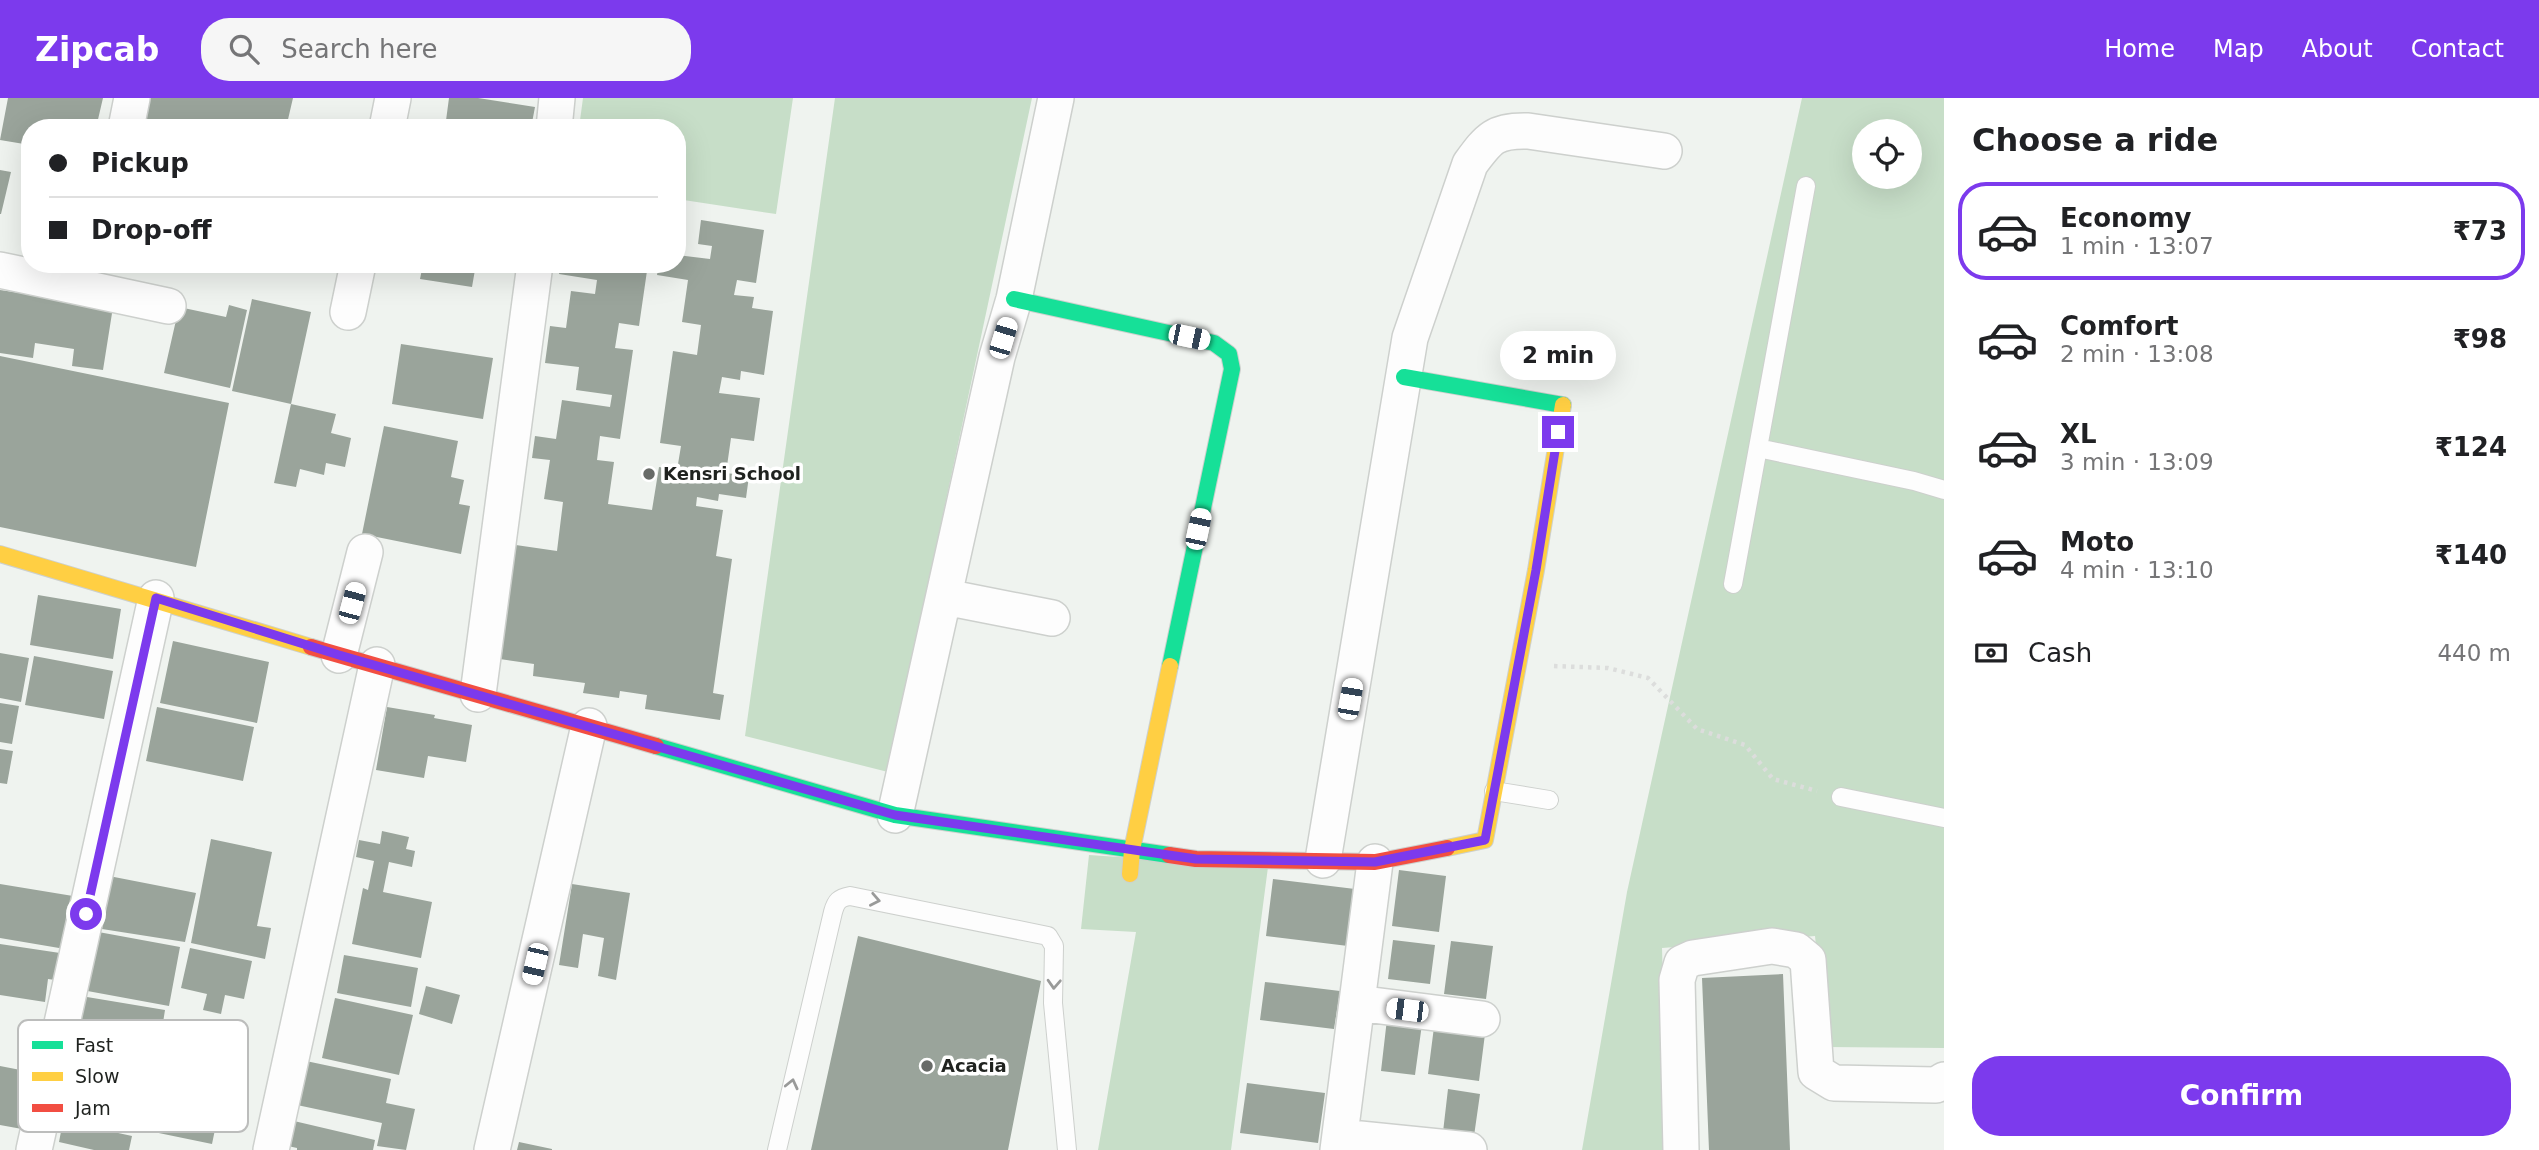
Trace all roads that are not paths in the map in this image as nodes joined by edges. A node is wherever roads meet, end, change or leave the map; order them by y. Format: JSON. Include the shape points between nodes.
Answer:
{"nodes":[{"id":1,"x":132,"y":98,"type":"edge"},
{"id":2,"x":393,"y":98,"type":"edge"},
{"id":3,"x":558,"y":98,"type":"edge"},
{"id":4,"x":1056,"y":98,"type":"edge"},
{"id":5,"x":128,"y":119,"type":"edge"},
{"id":6,"x":389,"y":119,"type":"edge"},
{"id":7,"x":555,"y":119,"type":"edge"},
{"id":8,"x":1664,"y":152,"type":"dead end"},
{"id":9,"x":1806,"y":186,"type":"dead end"},
{"id":10,"x":0,"y":270,"type":"edge"},
{"id":11,"x":21,"y":272,"type":"edge"},
{"id":12,"x":41,"y":273,"type":"edge"},
{"id":13,"x":356,"y":273,"type":"edge"},
{"id":14,"x":535,"y":273,"type":"edge"},
{"id":15,"x":96,"y":277,"type":"edge"},
{"id":16,"x":1014,"y":299,"type":"junction"},
{"id":17,"x":168,"y":306,"type":"dead end"},
{"id":18,"x":348,"y":312,"type":"dead end"},
{"id":19,"x":1404,"y":377,"type":"junction"},
{"id":20,"x":1758,"y":448,"type":"junction"},
{"id":21,"x":1944,"y":490,"type":"edge"},
{"id":22,"x":365,"y":552,"type":"dead end"},
{"id":23,"x":0,"y":554,"type":"edge"},
{"id":24,"x":1733,"y":584,"type":"dead end"},
{"id":25,"x":945,"y":597,"type":"junction"},
{"id":26,"x":156,"y":598,"type":"junction"},
{"id":27,"x":1052,"y":618,"type":"dead end"},
{"id":28,"x":339,"y":655,"type":"junction"},
{"id":29,"x":377,"y":665,"type":"junction"},
{"id":30,"x":478,"y":694,"type":"junction"},
{"id":31,"x":589,"y":726,"type":"junction"},
{"id":32,"x":1494,"y":792,"type":"junction"},
{"id":33,"x":1841,"y":797,"type":"road end"},
{"id":34,"x":1549,"y":800,"type":"dead end"},
{"id":35,"x":895,"y":815,"type":"junction"},
{"id":36,"x":1944,"y":818,"type":"edge"},
{"id":37,"x":1132,"y":850,"type":"junction"},
{"id":38,"x":1323,"y":860,"type":"junction"},
{"id":39,"x":1375,"y":862,"type":"junction"},
{"id":40,"x":1130,"y":874,"type":"dead end"},
{"id":41,"x":1357,"y":1003,"type":"junction"},
{"id":42,"x":1482,"y":1019,"type":"dead end"},
{"id":43,"x":63,"y":1020,"type":"edge"},
{"id":44,"x":1944,"y":1080,"type":"edge"},
{"id":45,"x":38,"y":1132,"type":"edge"},
{"id":46,"x":1339,"y":1143,"type":"edge"},
{"id":47,"x":34,"y":1150,"type":"edge"},
{"id":48,"x":271,"y":1150,"type":"edge"},
{"id":49,"x":492,"y":1150,"type":"edge"},
{"id":50,"x":777,"y":1150,"type":"edge"},
{"id":51,"x":1067,"y":1150,"type":"edge"},
{"id":52,"x":1469,"y":1150,"type":"edge"},
{"id":53,"x":1681,"y":1150,"type":"edge"}],
"edges":[{"from":1,"to":5,"type":"street"},
{"from":2,"to":6,"type":"street"},
{"from":3,"to":7,"type":"street"},
{"from":4,"to":16,"type":"street"},
{"from":8,"to":19,"type":"street","via":[[1528,131],[1505,130],[1485,143],[1470,164],[1444,234],[1410,338]]},
{"from":9,"to":20,"type":"lane"},
{"from":10,"to":11,"type":"street"},
{"from":12,"to":15,"type":"street"},
{"from":13,"to":18,"type":"street"},
{"from":14,"to":30,"type":"street"},
{"from":15,"to":17,"type":"street"},
{"from":16,"to":25,"type":"street"},
{"from":16,"to":37,"type":"street","via":[[1214,343],[1229,354],[1232,369]]},
{"from":19,"to":32,"type":"street","via":[[1563,404]]},
{"from":19,"to":38,"type":"street"},
{"from":20,"to":21,"type":"lane"},
{"from":20,"to":24,"type":"lane"},
{"from":22,"to":28,"type":"street"},
{"from":23,"to":26,"type":"street"},
{"from":25,"to":27,"type":"street"},
{"from":25,"to":35,"type":"street"},
{"from":26,"to":28,"type":"street"},
{"from":26,"to":43,"type":"street"},
{"from":28,"to":29,"type":"street"},
{"from":29,"to":30,"type":"street"},
{"from":29,"to":48,"type":"street"},
{"from":30,"to":31,"type":"street"},
{"from":31,"to":35,"type":"street"},
{"from":31,"to":49,"type":"street"},
{"from":32,"to":34,"type":"lane"},
{"from":32,"to":39,"type":"street","via":[[1485,840]]},
{"from":33,"to":36,"type":"lane"},
{"from":35,"to":37,"type":"street"},
{"from":37,"to":38,"type":"street","via":[[1196,859]]},
{"from":37,"to":40,"type":"street"},
{"from":38,"to":39,"type":"street"},
{"from":39,"to":41,"type":"street"},
{"from":41,"to":42,"type":"street"},
{"from":41,"to":46,"type":"street"},
{"from":44,"to":53,"type":"street","via":[[1936,1085],[1834,1083],[1816,1072],[1808,960],[1796,950],[1772,946],[1693,958],[1682,963],[1677,980]]},
{"from":45,"to":47,"type":"street"},
{"from":46,"to":52,"type":"street"},
{"from":50,"to":51,"type":"lane","one_way":true,"via":[[833,912],[836,902],[850,896],[1048,936],[1054,946],[1053,1003]]}]}
